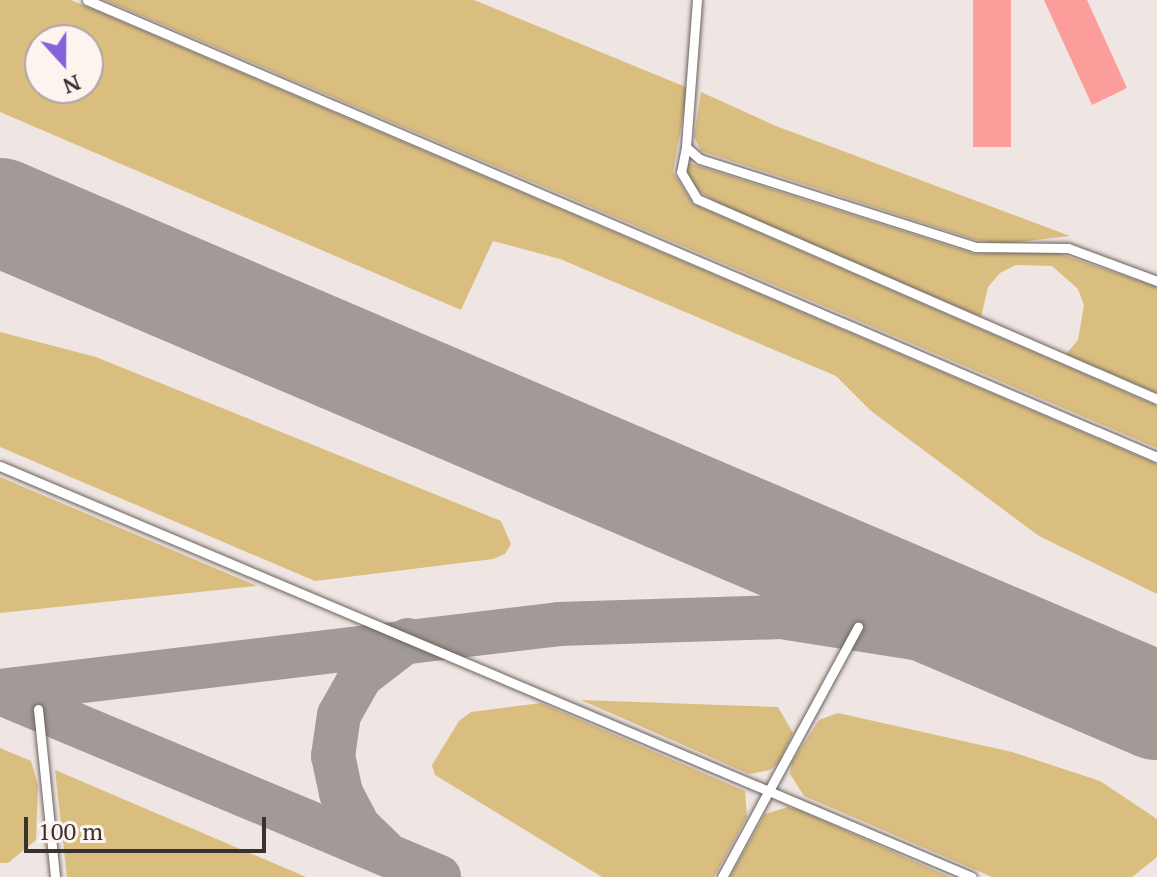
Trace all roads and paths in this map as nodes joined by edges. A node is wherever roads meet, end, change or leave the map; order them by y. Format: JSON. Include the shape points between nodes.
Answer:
{"nodes":[{"id":1,"x":87,"y":0,"type":"edge"},
{"id":2,"x":697,"y":0,"type":"edge"},
{"id":3,"x":686,"y":147,"type":"junction"},
{"id":4,"x":1157,"y":281,"type":"edge"},
{"id":5,"x":1157,"y":399,"type":"edge"},
{"id":6,"x":1157,"y":457,"type":"edge"},
{"id":7,"x":0,"y":466,"type":"edge"},
{"id":8,"x":858,"y":627,"type":"dead end"},
{"id":9,"x":38,"y":709,"type":"dead end"},
{"id":10,"x":769,"y":791,"type":"junction"},
{"id":11,"x":55,"y":877,"type":"edge"},
{"id":12,"x":722,"y":877,"type":"edge"},
{"id":13,"x":972,"y":877,"type":"edge"}],
"edges":[{"from":1,"to":6,"type":"lane"},
{"from":2,"to":3,"type":"lane"},
{"from":3,"to":4,"type":"lane","via":[[700,159],[975,247],[1068,248]]},
{"from":3,"to":5,"type":"lane","via":[[681,172],[697,199]]},
{"from":7,"to":10,"type":"lane"},
{"from":8,"to":10,"type":"lane"},
{"from":9,"to":11,"type":"lane"},
{"from":10,"to":12,"type":"lane"},
{"from":10,"to":13,"type":"lane"}]}
